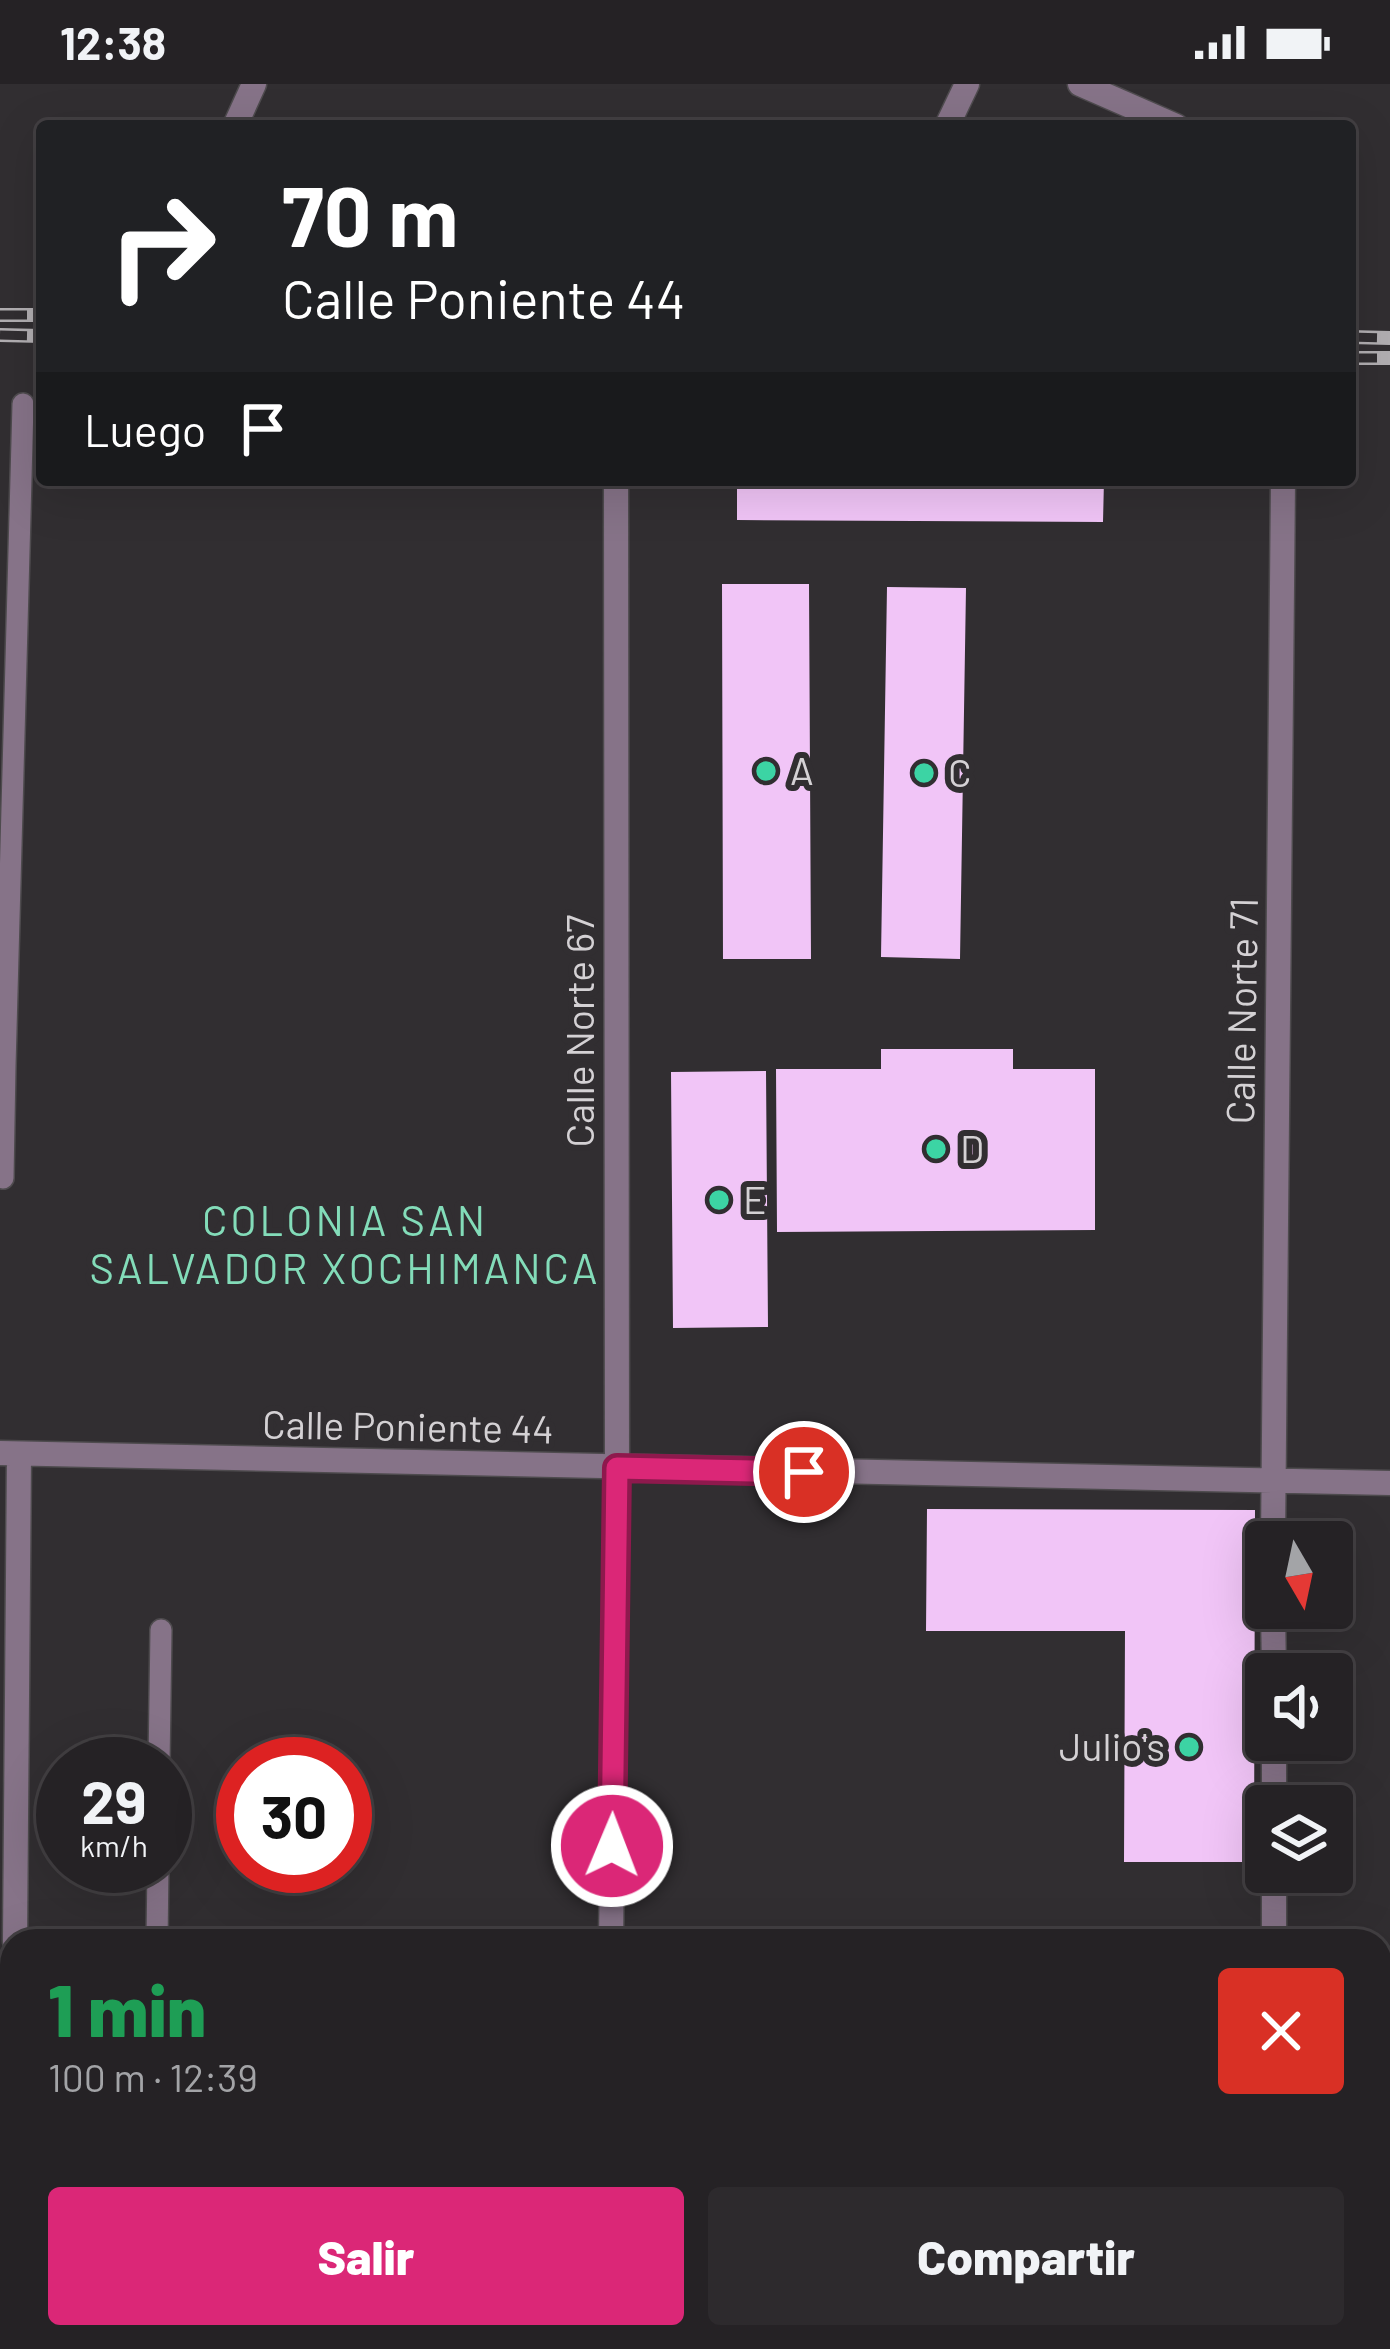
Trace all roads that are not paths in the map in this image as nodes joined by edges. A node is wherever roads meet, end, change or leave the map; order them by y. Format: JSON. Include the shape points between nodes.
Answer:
{"nodes":[{"id":1,"x":254,"y":84,"type":"edge"},
{"id":2,"x":967,"y":84,"type":"edge"},
{"id":3,"x":1080,"y":84,"type":"edge"},
{"id":4,"x":238,"y":120,"type":"edge"},
{"id":5,"x":949,"y":120,"type":"edge"},
{"id":6,"x":1162,"y":120,"type":"edge"},
{"id":7,"x":23,"y":404,"type":"dead end"},
{"id":8,"x":616,"y":486,"type":"edge"},
{"id":9,"x":1283,"y":486,"type":"edge"},
{"id":10,"x":3,"y":1066,"type":"edge"},
{"id":11,"x":3,"y":1178,"type":"dead end"},
{"id":12,"x":9,"y":1454,"type":"edge"},
{"id":13,"x":617,"y":1468,"type":"junction"},
{"id":14,"x":1273,"y":1483,"type":"junction"},
{"id":15,"x":1390,"y":1483,"type":"edge"},
{"id":16,"x":1273,"y":1521,"type":"edge"},
{"id":17,"x":161,"y":1630,"type":"dead end"},
{"id":18,"x":159,"y":1737,"type":"edge"},
{"id":19,"x":8,"y":1893,"type":"edge"},
{"id":20,"x":158,"y":1893,"type":"edge"},
{"id":21,"x":1274,"y":1893,"type":"edge"},
{"id":22,"x":13,"y":1929,"type":"edge"},
{"id":23,"x":157,"y":1929,"type":"edge"},
{"id":24,"x":611,"y":1929,"type":"edge"},
{"id":25,"x":1274,"y":1929,"type":"edge"}],
"edges":[{"from":1,"to":4,"type":"street"},
{"from":2,"to":5,"type":"street"},
{"from":3,"to":6,"type":"street"},
{"from":7,"to":10,"type":"lane"},
{"from":8,"to":13,"type":"street","name":"Calle Norte 67"},
{"from":9,"to":14,"type":"street","name":"Calle Norte 71"},
{"from":10,"to":11,"type":"lane"},
{"from":12,"to":13,"type":"street","name":"Calle Poniente 44"},
{"from":12,"to":19,"type":"street"},
{"from":13,"to":14,"type":"street","name":"Calle Poniente 44"},
{"from":13,"to":24,"type":"street","name":"Calle Norte 67"},
{"from":14,"to":15,"type":"street","name":"Calle Poniente 44"},
{"from":14,"to":16,"type":"street","name":"Calle Norte 71"},
{"from":17,"to":18,"type":"lane"},
{"from":19,"to":22,"type":"street"},
{"from":20,"to":23,"type":"lane"},
{"from":21,"to":25,"type":"street"}]}
